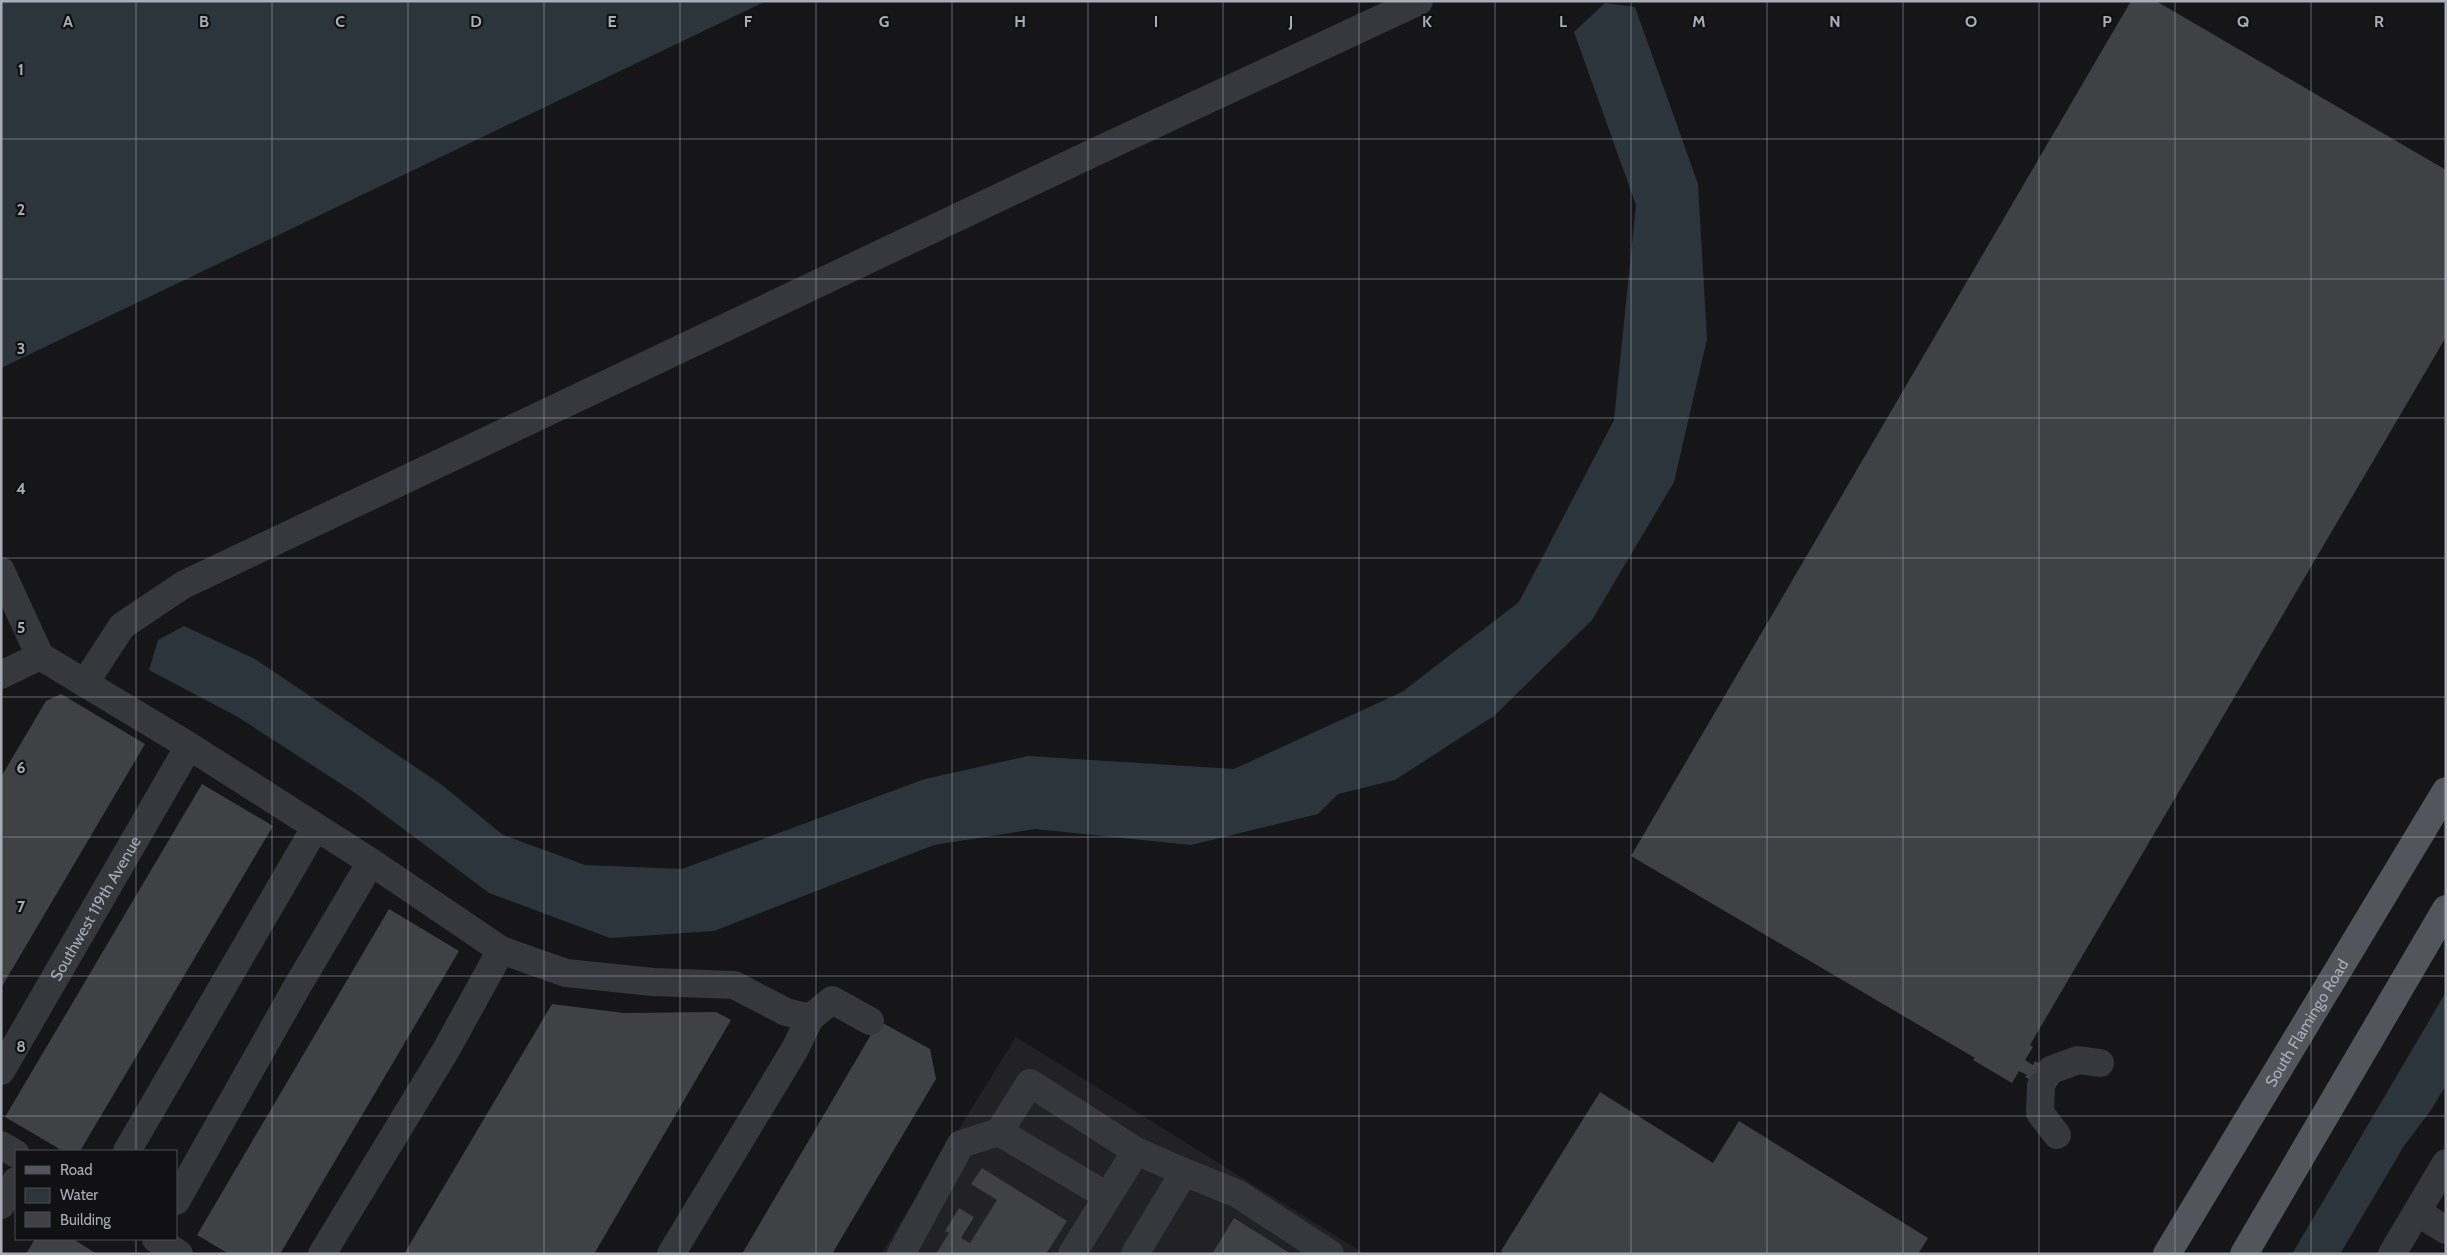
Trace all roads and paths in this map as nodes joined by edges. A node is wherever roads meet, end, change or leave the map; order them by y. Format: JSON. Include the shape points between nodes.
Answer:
{"nodes":[{"id":1,"x":1419,"y":1,"type":"edge"},
{"id":2,"x":1,"y":570,"type":"edge"},
{"id":3,"x":40,"y":656,"type":"junction"},
{"id":4,"x":1,"y":675,"type":"edge"},
{"id":5,"x":85,"y":683,"type":"junction"},
{"id":6,"x":189,"y":746,"type":"junction"},
{"id":7,"x":2446,"y":791,"type":"edge"},
{"id":8,"x":315,"y":828,"type":"junction"},
{"id":9,"x":370,"y":862,"type":"junction"},
{"id":10,"x":2446,"y":909,"type":"edge"},
{"id":11,"x":501,"y":950,"type":"junction"},
{"id":12,"x":810,"y":1018,"type":"junction"},
{"id":13,"x":870,"y":1022,"type":"dead end"},
{"id":14,"x":2100,"y":1063,"type":"dead end"},
{"id":15,"x":1,"y":1071,"type":"edge"},
{"id":16,"x":999,"y":1132,"type":"junction"},
{"id":17,"x":2057,"y":1135,"type":"dead end"},
{"id":18,"x":1,"y":1145,"type":"edge"},
{"id":19,"x":128,"y":1150,"type":"edge"},
{"id":20,"x":1136,"y":1151,"type":"junction"},
{"id":21,"x":15,"y":1153,"type":"edge"},
{"id":22,"x":1184,"y":1172,"type":"junction"},
{"id":23,"x":2442,"y":1179,"type":"edge"},
{"id":24,"x":15,"y":1183,"type":"edge"},
{"id":25,"x":1107,"y":1196,"type":"junction"},
{"id":26,"x":178,"y":1198,"type":"edge"},
{"id":27,"x":1,"y":1205,"type":"edge"},
{"id":28,"x":2417,"y":1212,"type":"junction"},
{"id":29,"x":2446,"y":1230,"type":"edge"},
{"id":30,"x":158,"y":1240,"type":"edge"},
{"id":31,"x":1073,"y":1253,"type":"edge"},
{"id":32,"x":179,"y":1254,"type":"edge"},
{"id":33,"x":322,"y":1254,"type":"edge"},
{"id":34,"x":671,"y":1254,"type":"edge"},
{"id":35,"x":901,"y":1254,"type":"edge"},
{"id":36,"x":1134,"y":1254,"type":"edge"},
{"id":37,"x":1330,"y":1254,"type":"edge"},
{"id":38,"x":2167,"y":1254,"type":"edge"},
{"id":39,"x":2244,"y":1254,"type":"edge"},
{"id":40,"x":2392,"y":1254,"type":"edge"}],
"edges":[{"from":1,"to":5,"type":"street","via":[[183,585],[122,626]]},
{"from":2,"to":3,"type":"street"},
{"from":3,"to":4,"type":"street"},
{"from":3,"to":5,"type":"street"},
{"from":5,"to":6,"type":"street"},
{"from":6,"to":8,"type":"street"},
{"from":6,"to":15,"type":"street","name":"Southwest 119th Avenue"},
{"from":7,"to":38,"type":"main road","name":"South Flamingo Road"},
{"from":8,"to":9,"type":"street"},
{"from":8,"to":19,"type":"street"},
{"from":9,"to":11,"type":"street"},
{"from":9,"to":26,"type":"street"},
{"from":10,"to":39,"type":"main road"},
{"from":11,"to":12,"type":"street","via":[[566,972],[652,982],[734,985],[786,1012]]},
{"from":11,"to":33,"type":"street","via":[[446,1050]]},
{"from":12,"to":13,"type":"street","via":[[832,1000]]},
{"from":12,"to":34,"type":"street","via":[[786,1064]]},
{"from":14,"to":17,"type":"street","via":[[2078,1060],[2046,1078],[2040,1113]]},
{"from":16,"to":20,"type":"street","via":[[1030,1083]]},
{"from":16,"to":25,"type":"street"},
{"from":16,"to":35,"type":"street","via":[[961,1144]]},
{"from":18,"to":21,"type":"street"},
{"from":20,"to":22,"type":"street"},
{"from":20,"to":25,"type":"street"},
{"from":22,"to":36,"type":"street"},
{"from":22,"to":37,"type":"street","via":[[1238,1194]]},
{"from":23,"to":28,"type":"street"},
{"from":24,"to":27,"type":"street"},
{"from":25,"to":31,"type":"street"},
{"from":28,"to":29,"type":"street"},
{"from":28,"to":40,"type":"street"},
{"from":30,"to":32,"type":"street"}]}
